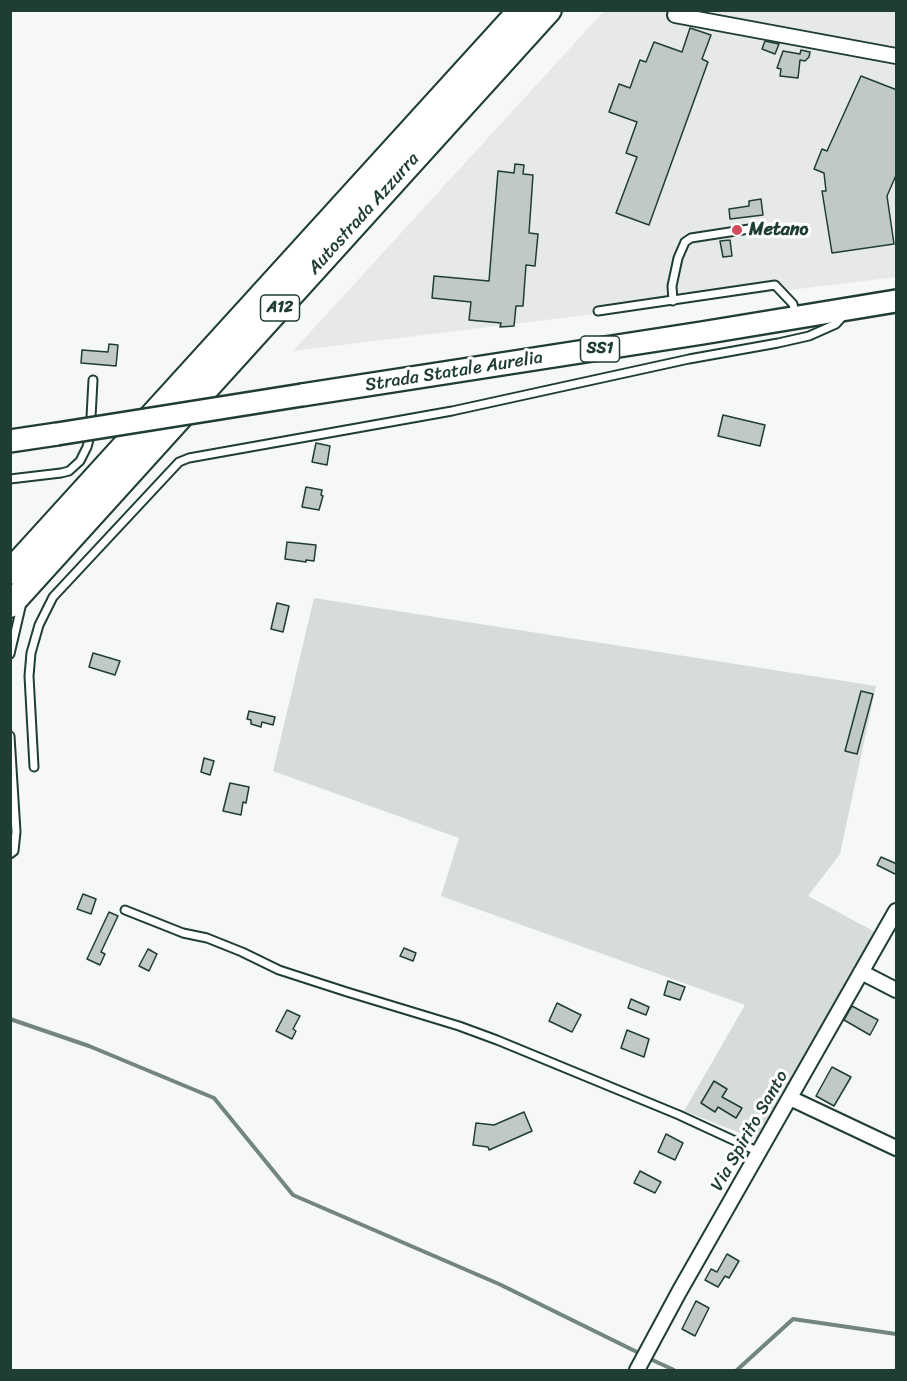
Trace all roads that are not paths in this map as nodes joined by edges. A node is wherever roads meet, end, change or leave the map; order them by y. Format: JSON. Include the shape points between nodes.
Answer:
{"nodes":[{"id":1,"x":521,"y":10,"type":"edge"},
{"id":2,"x":549,"y":10,"type":"edge"},
{"id":3,"x":675,"y":15,"type":"dead end"},
{"id":4,"x":897,"y":56,"type":"edge"},
{"id":5,"x":762,"y":227,"type":"dead end"},
{"id":6,"x":673,"y":301,"type":"junction"},
{"id":7,"x":897,"y":301,"type":"edge"},
{"id":8,"x":848,"y":309,"type":"junction"},
{"id":9,"x":598,"y":311,"type":"dead end"},
{"id":10,"x":796,"y":318,"type":"junction"},
{"id":11,"x":93,"y":380,"type":"dead end"},
{"id":12,"x":10,"y":441,"type":"edge"},
{"id":13,"x":10,"y":479,"type":"edge"},
{"id":14,"x":42,"y":554,"type":"junction"},
{"id":15,"x":10,"y":565,"type":"edge"},
{"id":16,"x":10,"y":572,"type":"edge"},
{"id":17,"x":10,"y":605,"type":"edge"},
{"id":18,"x":10,"y":654,"type":"edge"},
{"id":19,"x":10,"y":736,"type":"edge"},
{"id":20,"x":34,"y":767,"type":"dead end"},
{"id":21,"x":10,"y":854,"type":"edge"},
{"id":22,"x":126,"y":910,"type":"dead end"},
{"id":23,"x":897,"y":911,"type":"edge"},
{"id":24,"x":861,"y":972,"type":"junction"},
{"id":25,"x":897,"y":990,"type":"edge"},
{"id":26,"x":790,"y":1098,"type":"junction"},
{"id":27,"x":897,"y":1148,"type":"edge"},
{"id":28,"x":759,"y":1152,"type":"junction"},
{"id":29,"x":642,"y":1361,"type":"edge"}],
"edges":[{"from":1,"to":14,"type":"highway","name":"Autostrada Azzurra","number":"A12"},
{"from":2,"to":14,"type":"highway","name":"Autostrada Azzurra","number":"A12"},
{"from":3,"to":4,"type":"street"},
{"from":5,"to":6,"type":"lane","via":[[685,242],[672,286]]},
{"from":6,"to":9,"type":"lane"},
{"from":6,"to":10,"type":"lane","via":[[775,285],[793,304]]},
{"from":7,"to":8,"type":"main road","name":"Strada Statale Aurelia","number":"SS1"},
{"from":8,"to":10,"type":"main road","name":"Strada Statale Aurelia","number":"SS1"},
{"from":8,"to":20,"type":"lane","via":[[836,324],[809,336],[452,411],[179,462],[53,597],[39,625],[29,676]]},
{"from":10,"to":12,"type":"main road","name":"Strada Statale Aurelia","number":"SS1","bridge":true},
{"from":11,"to":13,"type":"lane","via":[[90,436],[80,461],[69,471]]},
{"from":14,"to":15,"type":"lane"},
{"from":14,"to":16,"type":"highway","name":"Autostrada Azzurra","number":"A12"},
{"from":14,"to":17,"type":"highway","name":"Autostrada Azzurra","number":"A12"},
{"from":14,"to":18,"type":"lane","via":[[20,608]]},
{"from":19,"to":21,"type":"lane","via":[[16,832],[14,851]]},
{"from":22,"to":28,"type":"lane","via":[[183,933],[207,938],[279,969],[497,1040]]},
{"from":23,"to":24,"type":"street","name":"Via Spirito Santo"},
{"from":24,"to":25,"type":"street"},
{"from":24,"to":26,"type":"street","name":"Via Spirito Santo"},
{"from":26,"to":27,"type":"street"},
{"from":26,"to":28,"type":"street","name":"Via Spirito Santo"},
{"from":28,"to":29,"type":"street","name":"Via Spirito Santo"}]}
